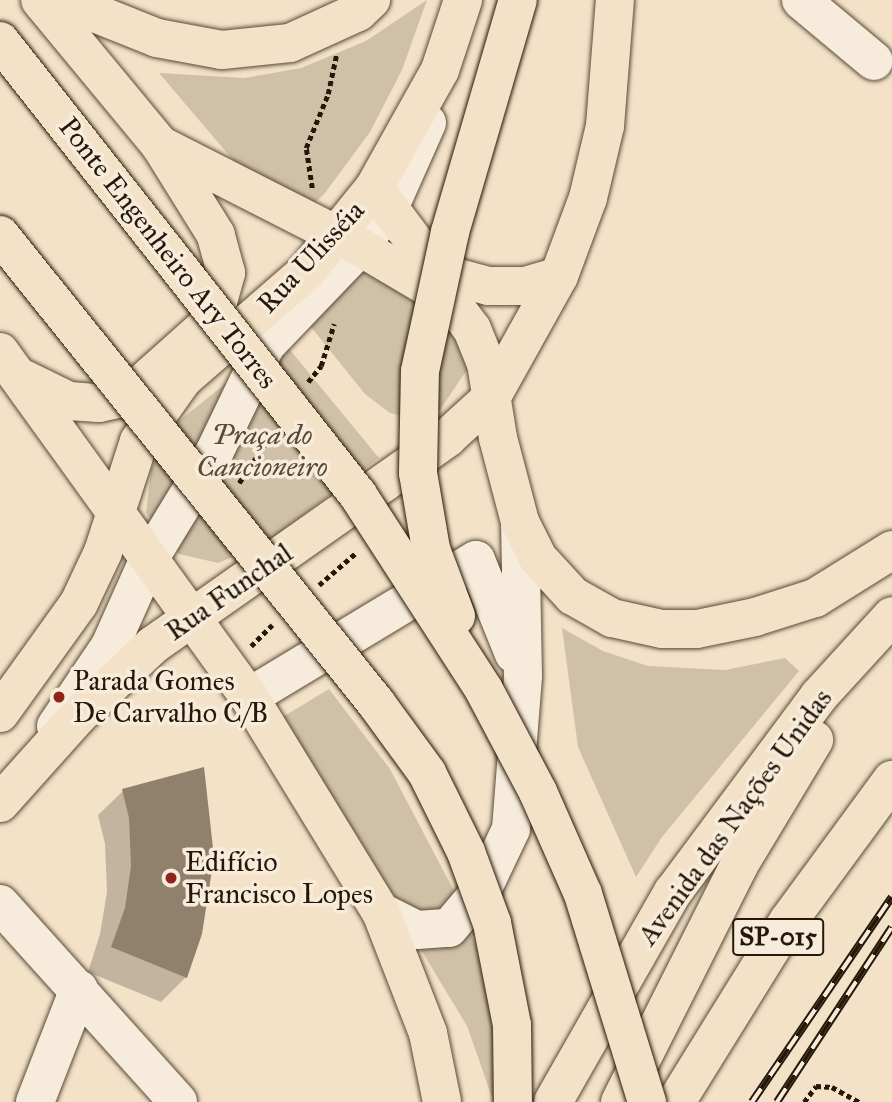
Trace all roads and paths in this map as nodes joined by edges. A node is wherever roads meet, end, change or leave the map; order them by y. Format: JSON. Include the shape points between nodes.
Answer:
{"nodes":[{"id":1,"x":40,"y":0,"type":"edge"},
{"id":2,"x":62,"y":0,"type":"edge"},
{"id":3,"x":371,"y":0,"type":"edge"},
{"id":4,"x":463,"y":0,"type":"edge"},
{"id":5,"x":474,"y":0,"type":"edge"},
{"id":6,"x":518,"y":0,"type":"edge"},
{"id":7,"x":615,"y":0,"type":"edge"},
{"id":8,"x":801,"y":0,"type":"edge"},
{"id":9,"x":0,"y":41,"type":"edge"},
{"id":10,"x":874,"y":61,"type":"dead end"},
{"id":11,"x":160,"y":145,"type":"junction"},
{"id":12,"x":382,"y":197,"type":"junction"},
{"id":13,"x":0,"y":236,"type":"edge"},
{"id":14,"x":349,"y":242,"type":"junction"},
{"id":15,"x":559,"y":276,"type":"junction"},
{"id":16,"x":6,"y":360,"type":"edge"},
{"id":17,"x":491,"y":398,"type":"junction"},
{"id":18,"x":115,"y":509,"type":"junction"},
{"id":19,"x":520,"y":522,"type":"junction"},
{"id":20,"x":892,"y":550,"type":"edge"},
{"id":21,"x":148,"y":561,"type":"junction"},
{"id":22,"x":192,"y":617,"type":"junction"},
{"id":23,"x":883,"y":626,"type":"edge"},
{"id":24,"x":523,"y":676,"type":"junction"},
{"id":25,"x":484,"y":690,"type":"junction"},
{"id":26,"x":249,"y":697,"type":"junction"},
{"id":27,"x":0,"y":713,"type":"edge"},
{"id":28,"x":33,"y":763,"type":"junction"},
{"id":29,"x":892,"y":780,"type":"edge"},
{"id":30,"x":0,"y":803,"type":"edge"},
{"id":31,"x":0,"y":904,"type":"edge"},
{"id":32,"x":381,"y":912,"type":"junction"},
{"id":33,"x":79,"y":989,"type":"junction"},
{"id":34,"x":35,"y":1102,"type":"edge"},
{"id":35,"x":178,"y":1102,"type":"edge"},
{"id":36,"x":442,"y":1102,"type":"edge"},
{"id":37,"x":513,"y":1102,"type":"edge"},
{"id":38,"x":553,"y":1102,"type":"edge"},
{"id":39,"x":620,"y":1102,"type":"edge"},
{"id":40,"x":647,"y":1102,"type":"edge"},
{"id":41,"x":676,"y":1102,"type":"edge"},
{"id":42,"x":804,"y":1102,"type":"edge"},
{"id":43,"x":859,"y":1102,"type":"edge"}],
"edges":[{"from":1,"to":11,"type":"main road"},
{"from":2,"to":3,"type":"main road","via":[[157,38],[222,50],[290,43],[358,12]]},
{"from":4,"to":12,"type":"main road","via":[[440,70]]},
{"from":5,"to":12,"type":"street","via":[[451,71]]},
{"from":6,"to":25,"type":"main road","bridge":true,"via":[[450,232],[420,371],[418,473],[431,550]]},
{"from":7,"to":15,"type":"main road","name":"Rua Funchal","via":[[605,126],[588,198]]},
{"from":8,"to":10,"type":"street"},
{"from":9,"to":25,"type":"main road","name":"Ponte Engenheiro Ary Torres","bridge":true,"via":[[358,495]]},
{"from":11,"to":14,"type":"main road"},
{"from":11,"to":16,"type":"main road","via":[[216,235],[224,257],[224,289],[213,320],[127,397],[112,402],[86,404],[54,396]]},
{"from":12,"to":14,"type":"street"},
{"from":12,"to":15,"type":"main road","via":[[426,257],[455,278],[489,286],[525,286]]},
{"from":13,"to":37,"type":"main road","bridge":true,"via":[[376,703],[427,773],[466,852],[492,923],[512,1025]]},
{"from":14,"to":17,"type":"main road","via":[[450,300],[472,328],[486,363]]},
{"from":14,"to":18,"type":"main road","name":"Rua Ulisséia","via":[[183,379],[139,440]]},
{"from":14,"to":21,"type":"street","via":[[266,345],[214,453]]},
{"from":15,"to":17,"type":"main road","name":"Rua Funchal"},
{"from":16,"to":18,"type":"main road"},
{"from":17,"to":19,"type":"main road"},
{"from":17,"to":22,"type":"main road","name":"Rua Funchal","via":[[447,438]]},
{"from":18,"to":21,"type":"main road"},
{"from":18,"to":27,"type":"main road","via":[[103,552],[79,603]]},
{"from":19,"to":20,"type":"main road","via":[[538,558],[573,596],[612,618],[662,629],[697,629],[815,598]]},
{"from":19,"to":24,"type":"street"},
{"from":21,"to":22,"type":"main road"},
{"from":21,"to":28,"type":"street","via":[[110,646]]},
{"from":22,"to":26,"type":"main road"},
{"from":22,"to":28,"type":"main road","name":"Rua Funchal","via":[[127,668]]},
{"from":23,"to":38,"type":"main road","name":"Avenida das Nações Unidas","via":[[819,696],[673,892]]},
{"from":23,"to":39,"type":"main road","via":[[738,864]]},
{"from":24,"to":26,"type":"street","via":[[476,560]]},
{"from":24,"to":32,"type":"street","via":[[511,829],[483,888],[449,928],[417,930]]},
{"from":25,"to":40,"type":"main road","name":"Ponte Engenheiro Ary Torres","bridge":true,"via":[[538,792],[583,894]]},
{"from":26,"to":32,"type":"main road"},
{"from":28,"to":30,"type":"main road","name":"Rua Funchal"},
{"from":29,"to":41,"type":"main road","number":"SP-015","via":[[789,920]]},
{"from":31,"to":33,"type":"street"},
{"from":32,"to":36,"type":"main road","via":[[428,1033]]},
{"from":33,"to":34,"type":"street"},
{"from":33,"to":35,"type":"street"},
{"from":42,"to":43,"type":"path","via":[[817,1086],[832,1087]]}]}
